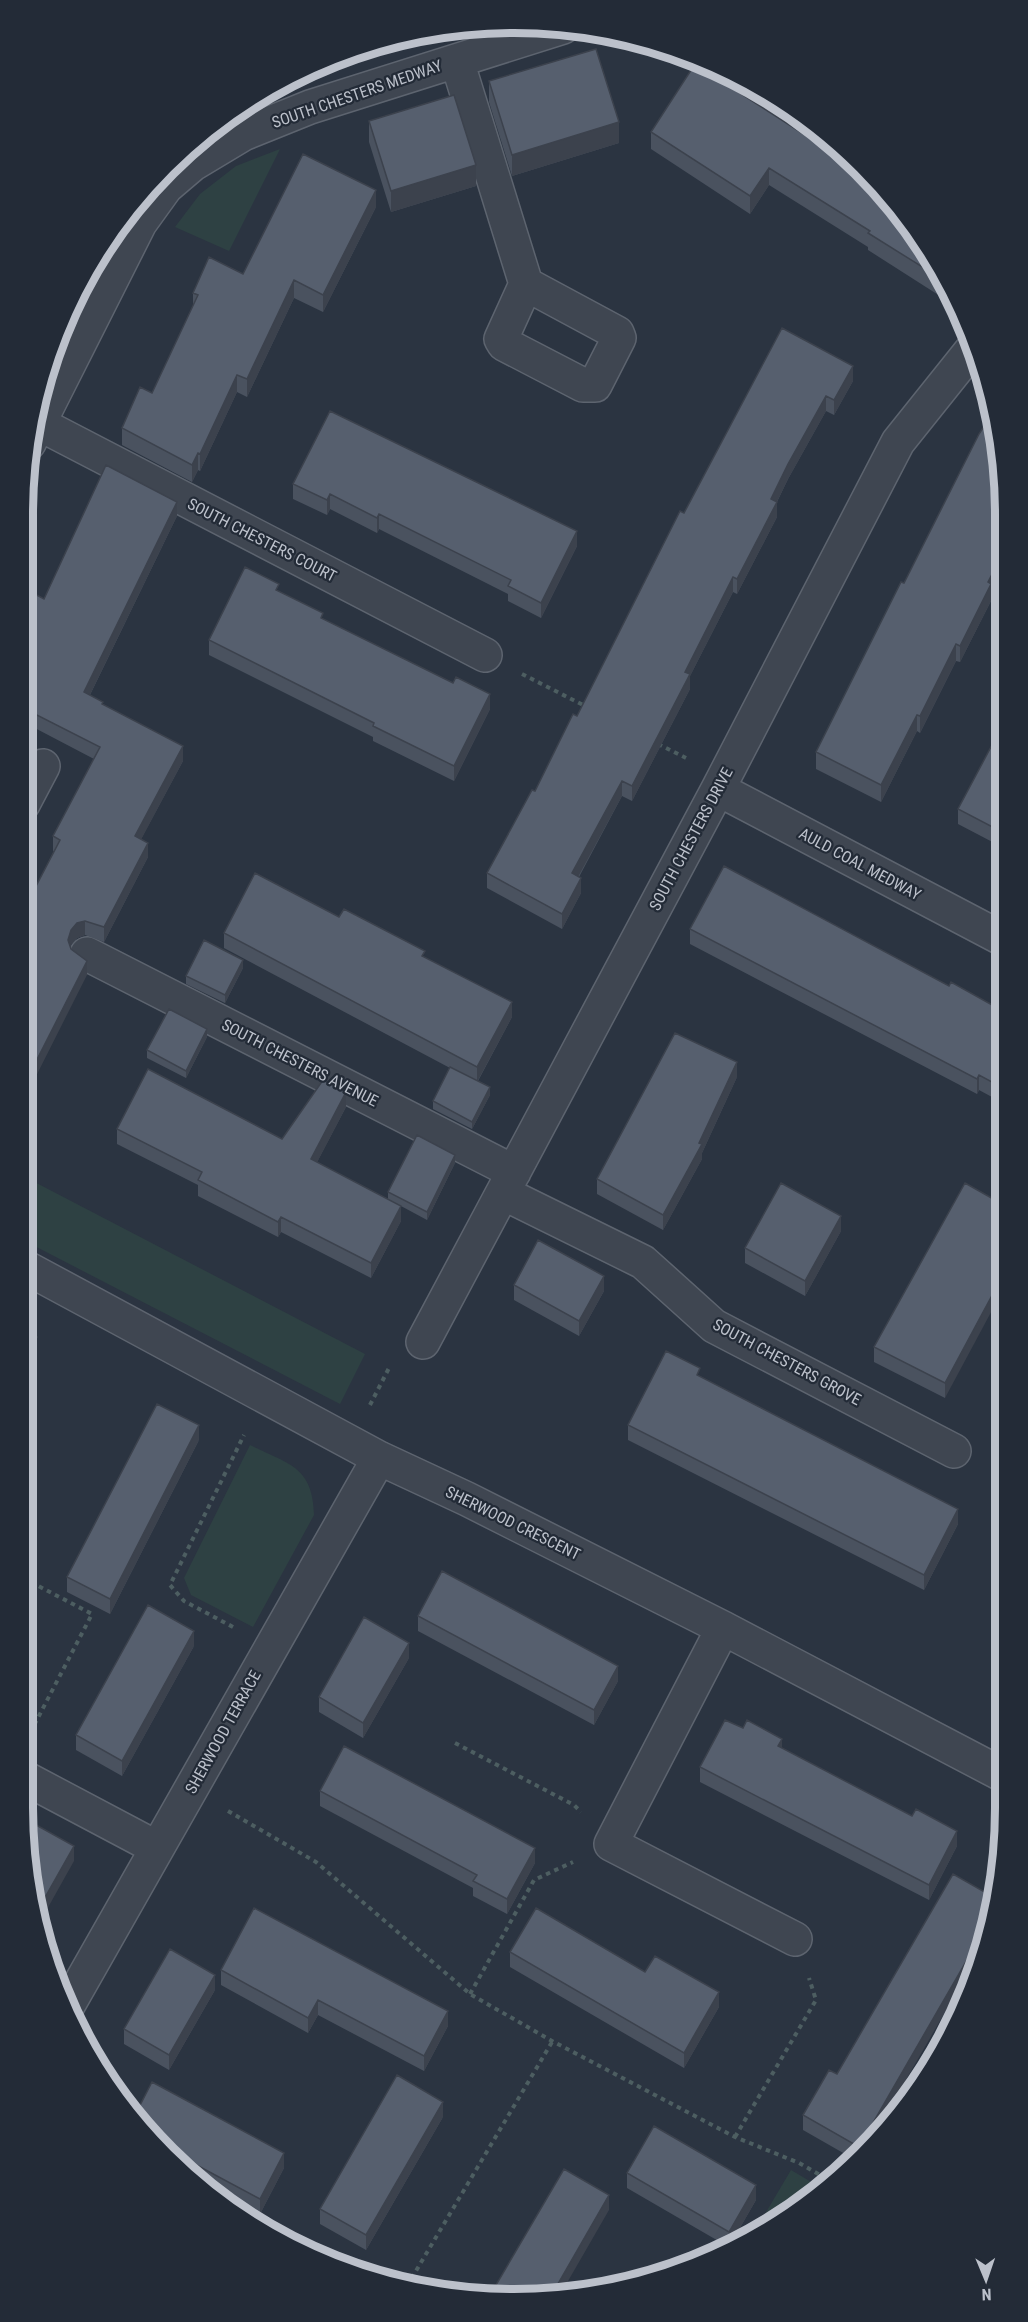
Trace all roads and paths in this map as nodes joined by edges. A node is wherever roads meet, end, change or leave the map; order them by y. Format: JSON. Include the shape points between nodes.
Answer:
{"nodes":[{"id":1,"x":519,"y":33,"type":"edge"},
{"id":2,"x":484,"y":38,"type":"edge"},
{"id":3,"x":457,"y":61,"type":"junction"},
{"id":4,"x":525,"y":284,"type":"dead end"},
{"id":5,"x":968,"y":355,"type":"edge"},
{"id":6,"x":45,"y":408,"type":"edge"},
{"id":7,"x":40,"y":432,"type":"edge"},
{"id":8,"x":485,"y":655,"type":"joint"},
{"id":9,"x":589,"y":708,"type":"edge"},
{"id":10,"x":651,"y":740,"type":"edge"},
{"id":11,"x":43,"y":766,"type":"dead end"},
{"id":12,"x":721,"y":783,"type":"junction"},
{"id":13,"x":33,"y":784,"type":"edge"},
{"id":14,"x":995,"y":935,"type":"edge"},
{"id":15,"x":87,"y":954,"type":"dead end"},
{"id":16,"x":508,"y":1183,"type":"junction"},
{"id":17,"x":33,"y":1272,"type":"edge"},
{"id":18,"x":423,"y":1342,"type":"joint"},
{"id":19,"x":246,"y":1431,"type":"dead end"},
{"id":20,"x":365,"y":1451,"type":"junction"},
{"id":21,"x":954,"y":1451,"type":"dead end"},
{"id":22,"x":33,"y":1584,"type":"edge"},
{"id":23,"x":723,"y":1628,"type":"junction"},
{"id":24,"x":271,"y":1647,"type":"junction"},
{"id":25,"x":33,"y":1727,"type":"edge"},
{"id":26,"x":455,"y":1743,"type":"dead end"},
{"id":27,"x":995,"y":1771,"type":"edge"},
{"id":28,"x":33,"y":1783,"type":"edge"},
{"id":29,"x":190,"y":1790,"type":"junction"},
{"id":30,"x":611,"y":1844,"type":"junction"},
{"id":31,"x":157,"y":1848,"type":"junction"},
{"id":32,"x":795,"y":1939,"type":"joint"},
{"id":33,"x":470,"y":1994,"type":"junction"},
{"id":34,"x":72,"y":1997,"type":"edge"},
{"id":35,"x":552,"y":2041,"type":"junction"},
{"id":36,"x":735,"y":2138,"type":"junction"},
{"id":37,"x":823,"y":2177,"type":"edge"},
{"id":38,"x":412,"y":2278,"type":"edge"}],
"edges":[{"from":1,"to":2,"type":"street","name":"SOUTH CHESTERS MEDWAY"},
{"from":2,"to":3,"type":"street","name":"SOUTH CHESTERS MEDWAY"},
{"from":3,"to":4,"type":"street"},
{"from":3,"to":6,"type":"street","name":"SOUTH CHESTERS MEDWAY","via":[[309,107],[254,129],[193,164],[175,179],[140,223]]},
{"from":5,"to":12,"type":"street","name":"SOUTH CHESTERS DRIVE","via":[[898,442]]},
{"from":7,"to":8,"type":"street","name":"SOUTH CHESTERS COURT"},
{"from":8,"to":9,"type":"path"},
{"from":10,"to":12,"type":"path"},
{"from":11,"to":13,"type":"street"},
{"from":12,"to":14,"type":"street","name":"AULD COAL MEDWAY"},
{"from":12,"to":16,"type":"street","name":"SOUTH CHESTERS DRIVE"},
{"from":15,"to":16,"type":"street","name":"SOUTH CHESTERS AVENUE"},
{"from":16,"to":18,"type":"street","name":"SOUTH CHESTERS DRIVE"},
{"from":16,"to":21,"type":"street","name":"SOUTH CHESTERS GROVE","via":[[644,1262],[714,1326]]},
{"from":17,"to":20,"type":"street","name":"SHERWOOD CRESCENT"},
{"from":18,"to":20,"type":"path","via":[[392,1362]]},
{"from":19,"to":24,"type":"path","via":[[170,1585],[184,1601]]},
{"from":20,"to":23,"type":"street","name":"SHERWOOD CRESCENT"},
{"from":20,"to":24,"type":"street","name":"SHERWOOD TERRACE"},
{"from":22,"to":25,"type":"path","via":[[92,1614]]},
{"from":23,"to":27,"type":"street","name":"SHERWOOD CRESCENT"},
{"from":23,"to":30,"type":"street"},
{"from":24,"to":29,"type":"street","name":"SHERWOOD TERRACE"},
{"from":26,"to":30,"type":"path","via":[[574,1805]]},
{"from":28,"to":31,"type":"street"},
{"from":29,"to":31,"type":"street","name":"SHERWOOD TERRACE"},
{"from":29,"to":33,"type":"path","via":[[316,1862]]},
{"from":30,"to":32,"type":"street"},
{"from":30,"to":33,"type":"path","via":[[534,1881]]},
{"from":31,"to":34,"type":"street","name":"SHERWOOD TERRACE"},
{"from":32,"to":36,"type":"path","via":[[816,2000]]},
{"from":33,"to":35,"type":"path"},
{"from":35,"to":36,"type":"path"},
{"from":35,"to":38,"type":"path"},
{"from":36,"to":37,"type":"path","via":[[799,2163]]}]}
